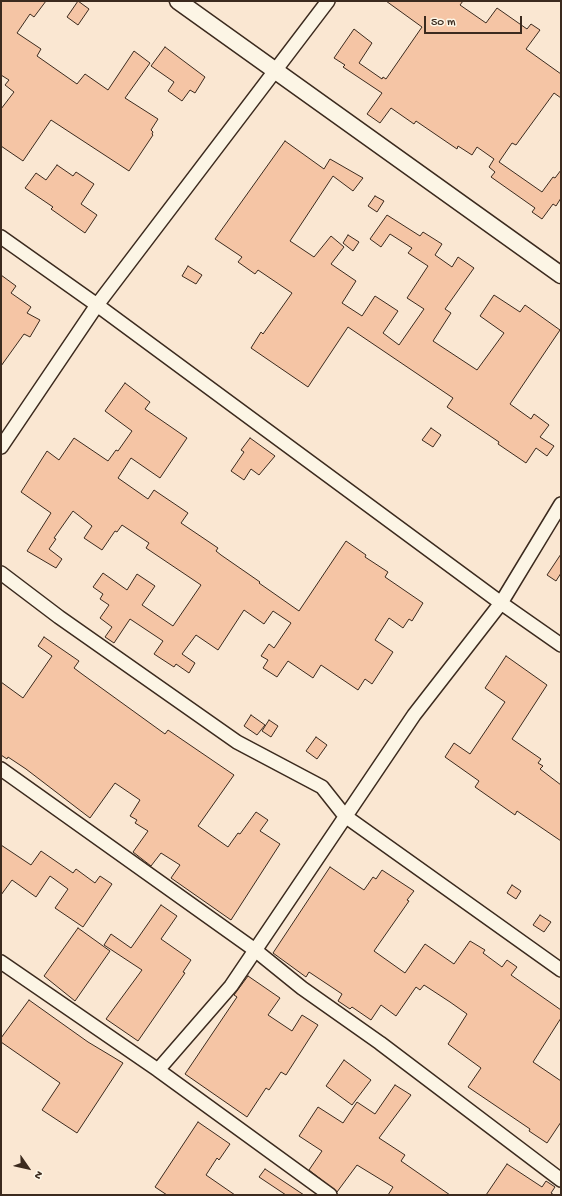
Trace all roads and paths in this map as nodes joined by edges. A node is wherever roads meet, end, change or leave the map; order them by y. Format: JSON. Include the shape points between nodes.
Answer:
{"nodes":[{"id":1,"x":178,"y":1,"type":"edge"},
{"id":2,"x":328,"y":1,"type":"edge"},
{"id":3,"x":275,"y":71,"type":"junction"},
{"id":4,"x":1,"y":237,"type":"edge"},
{"id":5,"x":561,"y":275,"type":"edge"},
{"id":6,"x":97,"y":305,"type":"junction"},
{"id":7,"x":1,"y":447,"type":"edge"},
{"id":8,"x":561,"y":504,"type":"edge"},
{"id":9,"x":1,"y":573,"type":"edge"},
{"id":10,"x":501,"y":603,"type":"junction"},
{"id":11,"x":561,"y":645,"type":"edge"},
{"id":12,"x":1,"y":769,"type":"edge"},
{"id":13,"x":344,"y":816,"type":"junction"},
{"id":14,"x":255,"y":950,"type":"junction"},
{"id":15,"x":1,"y":962,"type":"edge"},
{"id":16,"x":561,"y":970,"type":"edge"},
{"id":17,"x":158,"y":1070,"type":"junction"},
{"id":18,"x":561,"y":1180,"type":"edge"},
{"id":19,"x":330,"y":1195,"type":"edge"}],
"edges":[{"from":1,"to":3,"type":"street"},
{"from":2,"to":3,"type":"street"},
{"from":3,"to":5,"type":"street"},
{"from":3,"to":6,"type":"street"},
{"from":4,"to":6,"type":"street"},
{"from":6,"to":7,"type":"street"},
{"from":6,"to":10,"type":"street"},
{"from":8,"to":10,"type":"street"},
{"from":9,"to":13,"type":"street","via":[[58,617],[237,742],[322,787]]},
{"from":10,"to":11,"type":"street"},
{"from":10,"to":13,"type":"street","via":[[414,715]]},
{"from":12,"to":14,"type":"street"},
{"from":13,"to":14,"type":"street"},
{"from":13,"to":16,"type":"street"},
{"from":14,"to":17,"type":"street","via":[[231,986]]},
{"from":14,"to":18,"type":"street","via":[[302,988],[380,1043]]},
{"from":15,"to":17,"type":"street"},
{"from":17,"to":19,"type":"street"}]}
